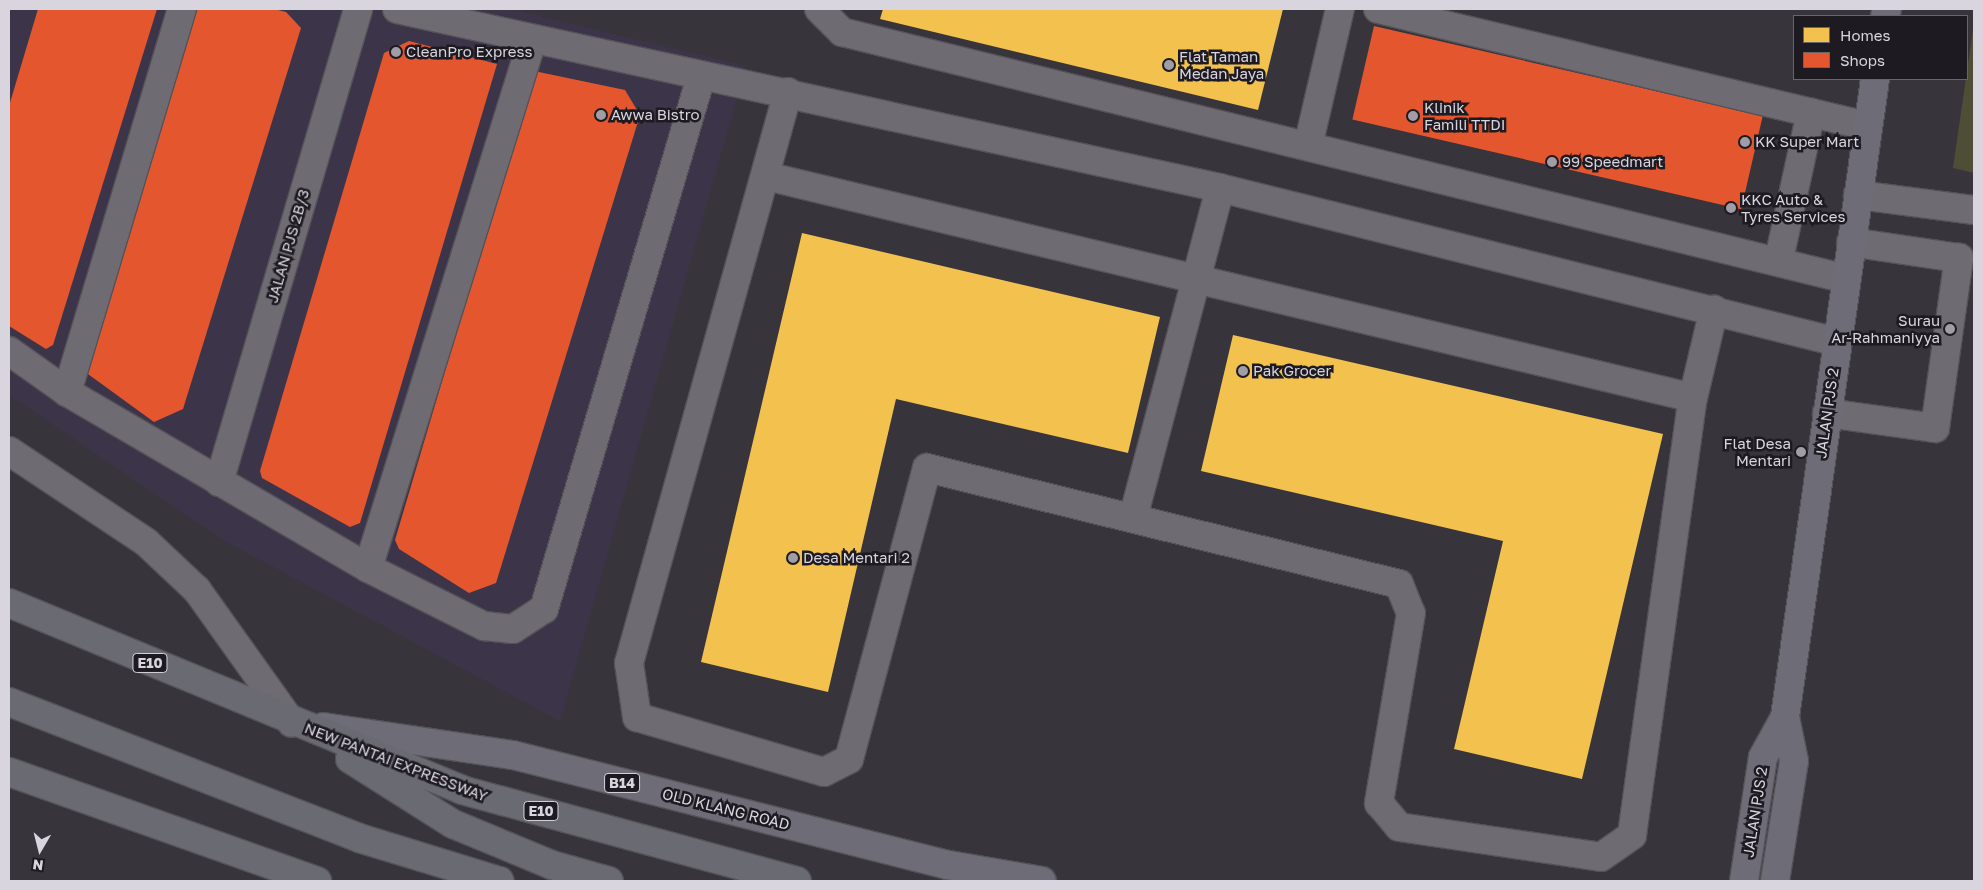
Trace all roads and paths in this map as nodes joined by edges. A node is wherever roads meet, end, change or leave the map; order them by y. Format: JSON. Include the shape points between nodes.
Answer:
{"nodes":[{"id":1,"x":182,"y":9,"type":"edge"},
{"id":2,"x":358,"y":9,"type":"edge"},
{"id":3,"x":397,"y":9,"type":"edge"},
{"id":4,"x":820,"y":9,"type":"edge"},
{"id":5,"x":1340,"y":9,"type":"edge"},
{"id":6,"x":1378,"y":9,"type":"edge"},
{"id":7,"x":532,"y":41,"type":"junction"},
{"id":8,"x":701,"y":77,"type":"junction"},
{"id":9,"x":1875,"y":80,"type":"edge"},
{"id":10,"x":788,"y":92,"type":"junction"},
{"id":11,"x":1811,"y":112,"type":"junction"},
{"id":12,"x":1867,"y":126,"type":"junction"},
{"id":13,"x":1308,"y":146,"type":"junction"},
{"id":14,"x":766,"y":176,"type":"junction"},
{"id":15,"x":1220,"y":188,"type":"junction"},
{"id":16,"x":1858,"y":195,"type":"junction"},
{"id":17,"x":1974,"y":210,"type":"edge"},
{"id":18,"x":1851,"y":242,"type":"junction"},
{"id":19,"x":1779,"y":259,"type":"junction"},
{"id":20,"x":1194,"y":279,"type":"junction"},
{"id":21,"x":1846,"y":279,"type":"junction"},
{"id":22,"x":1714,"y":309,"type":"junction"},
{"id":23,"x":1837,"y":342,"type":"junction"},
{"id":24,"x":9,"y":351,"type":"edge"},
{"id":25,"x":67,"y":392,"type":"junction"},
{"id":26,"x":1693,"y":398,"type":"junction"},
{"id":27,"x":1827,"y":413,"type":"junction"},
{"id":28,"x":9,"y":451,"type":"edge"},
{"id":29,"x":219,"y":482,"type":"junction"},
{"id":30,"x":1133,"y":518,"type":"junction"},
{"id":31,"x":368,"y":568,"type":"junction"},
{"id":32,"x":9,"y":603,"type":"edge"},
{"id":33,"x":9,"y":702,"type":"edge"},
{"id":34,"x":1785,"y":717,"type":"junction"},
{"id":35,"x":292,"y":722,"type":"junction"},
{"id":36,"x":9,"y":772,"type":"edge"},
{"id":37,"x":317,"y":881,"type":"edge"},
{"id":38,"x":500,"y":881,"type":"edge"},
{"id":39,"x":609,"y":881,"type":"edge"},
{"id":40,"x":797,"y":881,"type":"edge"},
{"id":41,"x":1042,"y":881,"type":"edge"},
{"id":42,"x":1744,"y":881,"type":"edge"},
{"id":43,"x":1775,"y":881,"type":"edge"}],
"edges":[{"from":1,"to":25,"type":"street"},
{"from":2,"to":29,"type":"street","name":"JALAN PJS 2B/3"},
{"from":3,"to":7,"type":"street"},
{"from":4,"to":13,"type":"street","via":[[842,32]]},
{"from":5,"to":13,"type":"street"},
{"from":6,"to":11,"type":"street"},
{"from":7,"to":8,"type":"street"},
{"from":7,"to":31,"type":"street"},
{"from":8,"to":10,"type":"street"},
{"from":8,"to":31,"type":"street","via":[[544,609],[513,629],[484,626]]},
{"from":9,"to":12,"type":"main road","name":"JALAN PJS 2"},
{"from":10,"to":14,"type":"street"},
{"from":10,"to":15,"type":"street"},
{"from":11,"to":12,"type":"street"},
{"from":11,"to":19,"type":"street"},
{"from":12,"to":16,"type":"main road","name":"JALAN PJS 2"},
{"from":13,"to":19,"type":"street"},
{"from":14,"to":20,"type":"street"},
{"from":14,"to":30,"type":"street","via":[[629,664],[637,717],[824,772],[849,759],[927,468]]},
{"from":15,"to":20,"type":"street"},
{"from":15,"to":22,"type":"street"},
{"from":16,"to":17,"type":"street"},
{"from":16,"to":18,"type":"main road","name":"JALAN PJS 2"},
{"from":18,"to":21,"type":"main road","name":"JALAN PJS 2"},
{"from":18,"to":27,"type":"street","via":[[1959,258],[1935,428]]},
{"from":19,"to":21,"type":"street"},
{"from":20,"to":26,"type":"street"},
{"from":20,"to":30,"type":"street"},
{"from":21,"to":23,"type":"main road","name":"JALAN PJS 2"},
{"from":22,"to":23,"type":"street"},
{"from":22,"to":26,"type":"street"},
{"from":23,"to":27,"type":"main road","name":"JALAN PJS 2"},
{"from":24,"to":25,"type":"street"},
{"from":25,"to":29,"type":"street"},
{"from":26,"to":30,"type":"street","via":[[1632,835],[1601,857],[1399,827],[1379,803],[1410,612],[1398,584]]},
{"from":27,"to":34,"type":"main road","name":"JALAN PJS 2"},
{"from":28,"to":35,"type":"street","via":[[146,542],[196,590]]},
{"from":29,"to":31,"type":"street"},
{"from":32,"to":35,"type":"highway","name":"NEW PANTAI EXPRESSWAY","number":"E10"},
{"from":33,"to":38,"type":"highway","via":[[358,838]]},
{"from":34,"to":42,"type":"main road","name":"JALAN PJS 2","via":[[1763,757]]},
{"from":34,"to":43,"type":"main road","name":"JALAN PJS 2","via":[[1794,761]]},
{"from":35,"to":39,"type":"highway","via":[[453,824],[552,865]]},
{"from":35,"to":40,"type":"highway","name":"NEW PANTAI EXPRESSWAY","number":"E10","via":[[462,790]]},
{"from":35,"to":41,"type":"main road","name":"OLD KLANG ROAD","number":"B14","via":[[513,755],[948,865]]},
{"from":36,"to":37,"type":"highway"}]}
